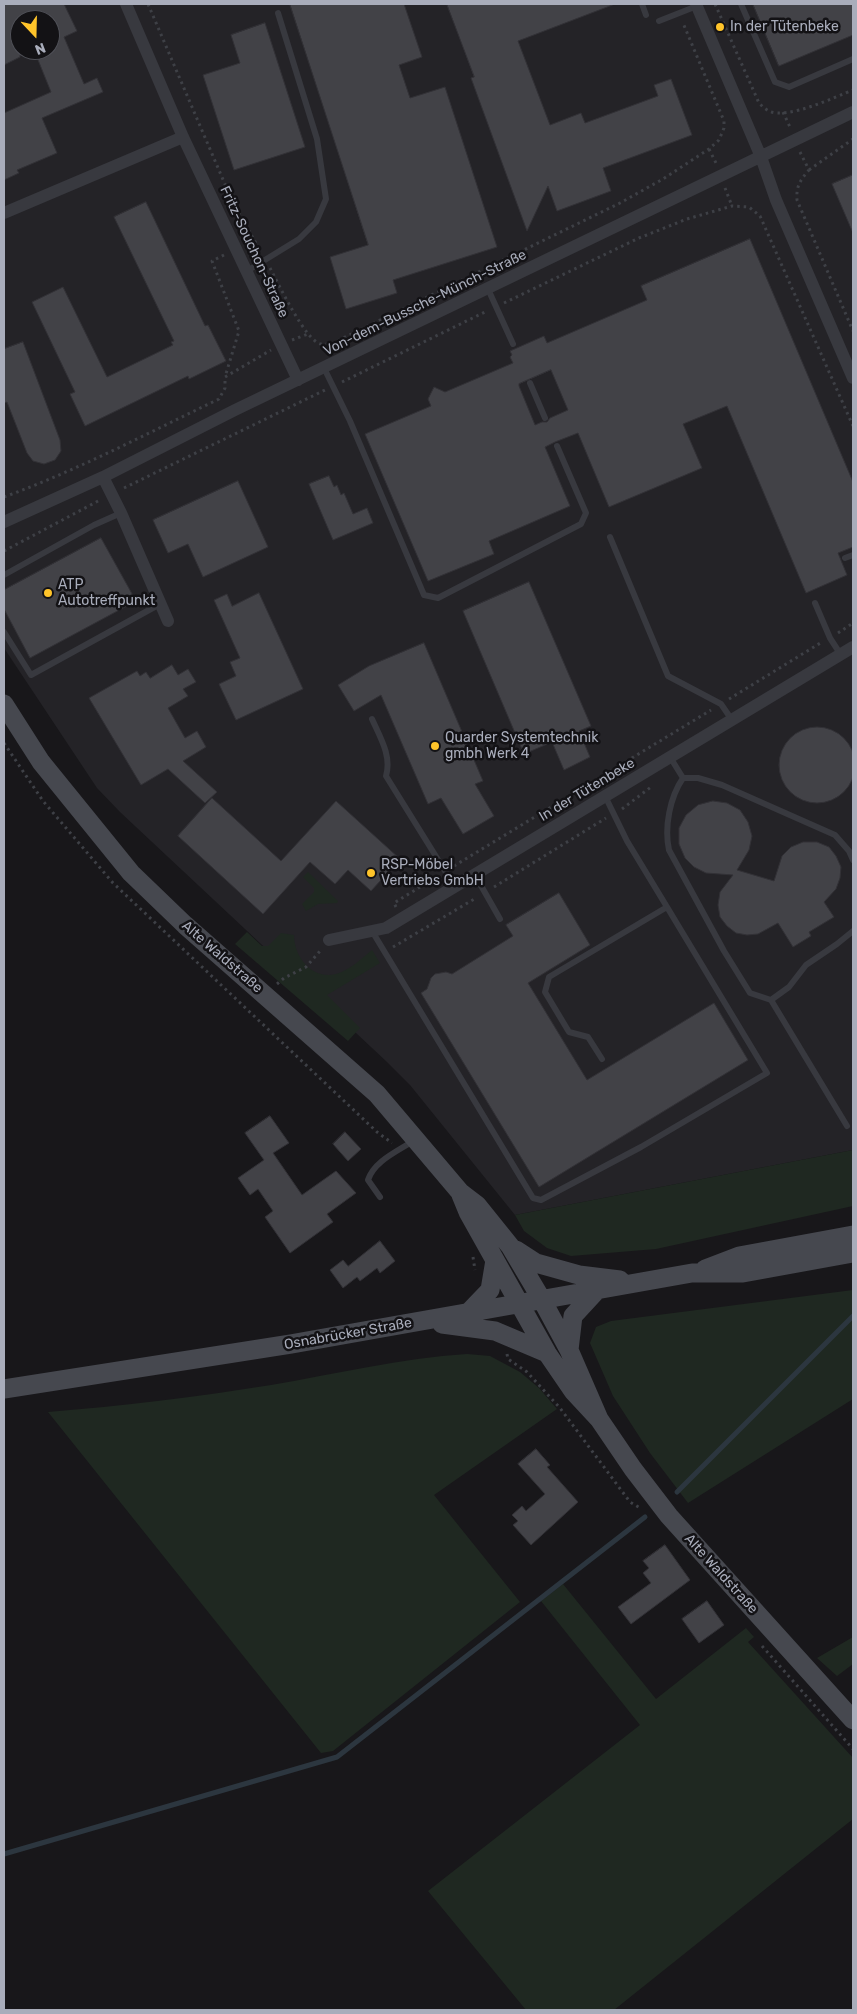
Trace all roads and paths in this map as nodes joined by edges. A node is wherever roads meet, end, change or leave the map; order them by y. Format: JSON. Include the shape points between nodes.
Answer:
{"nodes":[{"id":1,"x":126,"y":4,"type":"edge"},
{"id":2,"x":148,"y":4,"type":"edge"},
{"id":3,"x":642,"y":4,"type":"edge"},
{"id":4,"x":741,"y":4,"type":"edge"},
{"id":5,"x":697,"y":5,"type":"edge"},
{"id":6,"x":278,"y":13,"type":"dead end"},
{"id":7,"x":679,"y":13,"type":"junction"},
{"id":8,"x":646,"y":15,"type":"dead end"},
{"id":9,"x":659,"y":21,"type":"dead end"},
{"id":10,"x":853,"y":59,"type":"edge"},
{"id":11,"x":783,"y":112,"type":"dead end"},
{"id":12,"x":853,"y":112,"type":"edge"},
{"id":13,"x":183,"y":137,"type":"junction"},
{"id":14,"x":853,"y":139,"type":"edge"},
{"id":15,"x":795,"y":141,"type":"junction"},
{"id":16,"x":761,"y":157,"type":"junction"},
{"id":17,"x":809,"y":170,"type":"junction"},
{"id":18,"x":4,"y":213,"type":"edge"},
{"id":19,"x":236,"y":249,"type":"junction"},
{"id":20,"x":265,"y":259,"type":"junction"},
{"id":21,"x":246,"y":271,"type":"junction"},
{"id":22,"x":488,"y":289,"type":"junction"},
{"id":23,"x":496,"y":306,"type":"junction"},
{"id":24,"x":853,"y":331,"type":"edge"},
{"id":25,"x":308,"y":334,"type":"junction"},
{"id":26,"x":513,"y":344,"type":"dead end"},
{"id":27,"x":282,"y":345,"type":"junction"},
{"id":28,"x":324,"y":368,"type":"junction"},
{"id":29,"x":225,"y":378,"type":"junction"},
{"id":30,"x":853,"y":378,"type":"edge"},
{"id":31,"x":298,"y":380,"type":"junction"},
{"id":32,"x":530,"y":384,"type":"dead end"},
{"id":33,"x":333,"y":386,"type":"junction"},
{"id":34,"x":545,"y":418,"type":"dead end"},
{"id":35,"x":853,"y":426,"type":"edge"},
{"id":36,"x":557,"y":446,"type":"dead end"},
{"id":37,"x":103,"y":477,"type":"junction"},
{"id":38,"x":112,"y":494,"type":"junction"},
{"id":39,"x":4,"y":497,"type":"edge"},
{"id":40,"x":121,"y":513,"type":"junction"},
{"id":41,"x":4,"y":522,"type":"edge"},
{"id":42,"x":610,"y":537,"type":"dead end"},
{"id":43,"x":4,"y":551,"type":"edge"},
{"id":44,"x":853,"y":555,"type":"edge"},
{"id":45,"x":846,"y":558,"type":"dead end"},
{"id":46,"x":4,"y":575,"type":"edge"},
{"id":47,"x":815,"y":603,"type":"dead end"},
{"id":48,"x":160,"y":604,"type":"junction"},
{"id":49,"x":168,"y":621,"type":"dead end"},
{"id":50,"x":853,"y":623,"type":"edge"},
{"id":51,"x":4,"y":632,"type":"edge"},
{"id":52,"x":830,"y":638,"type":"junction"},
{"id":53,"x":853,"y":647,"type":"edge"},
{"id":54,"x":841,"y":655,"type":"junction"},
{"id":55,"x":4,"y":704,"type":"edge"},
{"id":56,"x":721,"y":704,"type":"junction"},
{"id":57,"x":372,"y":719,"type":"dead end"},
{"id":58,"x":732,"y":720,"type":"junction"},
{"id":59,"x":4,"y":743,"type":"edge"},
{"id":60,"x":670,"y":757,"type":"junction"},
{"id":61,"x":683,"y":778,"type":"junction"},
{"id":62,"x":605,"y":796,"type":"junction"},
{"id":63,"x":853,"y":860,"type":"edge"},
{"id":64,"x":446,"y":871,"type":"junction"},
{"id":65,"x":475,"y":875,"type":"junction"},
{"id":66,"x":455,"y":887,"type":"junction"},
{"id":67,"x":667,"y":907,"type":"junction"},
{"id":68,"x":500,"y":918,"type":"dead end"},
{"id":69,"x":402,"y":919,"type":"junction"},
{"id":70,"x":371,"y":930,"type":"junction"},
{"id":71,"x":853,"y":931,"type":"edge"},
{"id":72,"x":412,"y":936,"type":"dead end"},
{"id":73,"x":329,"y":940,"type":"joint"},
{"id":74,"x":266,"y":995,"type":"junction"},
{"id":75,"x":771,"y":1000,"type":"junction"},
{"id":76,"x":602,"y":1059,"type":"dead end"},
{"id":77,"x":846,"y":1126,"type":"dead end"},
{"id":78,"x":416,"y":1139,"type":"junction"},
{"id":79,"x":400,"y":1150,"type":"junction"},
{"id":80,"x":460,"y":1192,"type":"junction"},
{"id":81,"x":380,"y":1197,"type":"dead end"},
{"id":82,"x":853,"y":1235,"type":"edge"},
{"id":83,"x":510,"y":1246,"type":"junction"},
{"id":84,"x":470,"y":1249,"type":"dead end"},
{"id":85,"x":853,"y":1253,"type":"edge"},
{"id":86,"x":494,"y":1260,"type":"junction"},
{"id":87,"x":692,"y":1273,"type":"junction"},
{"id":88,"x":641,"y":1282,"type":"junction"},
{"id":89,"x":490,"y":1290,"type":"junction"},
{"id":90,"x":597,"y":1290,"type":"junction"},
{"id":91,"x":542,"y":1300,"type":"junction"},
{"id":92,"x":521,"y":1304,"type":"junction"},
{"id":93,"x":467,"y":1314,"type":"junction"},
{"id":94,"x":423,"y":1321,"type":"junction"},
{"id":95,"x":514,"y":1338,"type":"junction"},
{"id":96,"x":569,"y":1350,"type":"junction"},
{"id":97,"x":547,"y":1353,"type":"junction"},
{"id":98,"x":4,"y":1389,"type":"edge"},
{"id":99,"x":599,"y":1419,"type":"junction"},
{"id":100,"x":655,"y":1506,"type":"junction"},
{"id":101,"x":760,"y":1644,"type":"dead end"},
{"id":102,"x":853,"y":1720,"type":"edge"},
{"id":103,"x":853,"y":1749,"type":"edge"}],
"edges":[{"from":1,"to":13,"type":"street","name":"Fritz-Souchon-Straße"},
{"from":2,"to":20,"type":"path","via":[[234,203]]},
{"from":3,"to":8,"type":"lane"},
{"from":4,"to":10,"type":"lane","via":[[775,82],[789,87]]},
{"from":5,"to":7,"type":"lane"},
{"from":5,"to":16,"type":"street"},
{"from":6,"to":20,"type":"lane","via":[[317,139],[326,199],[316,222],[299,239]]},
{"from":7,"to":9,"type":"lane"},
{"from":7,"to":25,"type":"path","via":[[724,121],[719,140],[709,149],[620,203],[333,343],[321,344]]},
{"from":11,"to":15,"type":"path"},
{"from":12,"to":15,"type":"street","name":"Von-dem-Bussche-Münch-Straße"},
{"from":13,"to":18,"type":"street"},
{"from":13,"to":19,"type":"street","name":"Fritz-Souchon-Straße"},
{"from":14,"to":17,"type":"path"},
{"from":15,"to":16,"type":"street","name":"Von-dem-Bussche-Münch-Straße"},
{"from":15,"to":17,"type":"path"},
{"from":16,"to":22,"type":"street","name":"Von-dem-Bussche-Münch-Straße"},
{"from":16,"to":30,"type":"street","via":[[776,200]]},
{"from":17,"to":24,"type":"path","via":[[799,183],[797,200]]},
{"from":19,"to":21,"type":"street","name":"Fritz-Souchon-Straße"},
{"from":19,"to":29,"type":"path","via":[[212,261],[240,331]]},
{"from":20,"to":21,"type":"lane"},
{"from":20,"to":25,"type":"path"},
{"from":21,"to":27,"type":"street","name":"Fritz-Souchon-Straße"},
{"from":22,"to":23,"type":"lane"},
{"from":22,"to":28,"type":"street","name":"Von-dem-Bussche-Münch-Straße"},
{"from":23,"to":26,"type":"lane"},
{"from":23,"to":33,"type":"path"},
{"from":23,"to":35,"type":"path","via":[[686,219],[732,206],[748,207],[760,216]]},
{"from":25,"to":27,"type":"path"},
{"from":27,"to":29,"type":"path"},
{"from":27,"to":31,"type":"street","name":"Fritz-Souchon-Straße"},
{"from":28,"to":31,"type":"street","name":"Von-dem-Bussche-Münch-Straße"},
{"from":28,"to":33,"type":"lane"},
{"from":29,"to":39,"type":"path","via":[[225,388],[219,399],[122,446]]},
{"from":31,"to":37,"type":"street","name":"Von-dem-Bussche-Münch-Straße"},
{"from":32,"to":34,"type":"lane"},
{"from":33,"to":36,"type":"lane","via":[[424,595],[438,598],[581,524],[586,513]]},
{"from":33,"to":38,"type":"path"},
{"from":37,"to":38,"type":"street"},
{"from":37,"to":41,"type":"street","name":"Von-dem-Bussche-Münch-Straße"},
{"from":38,"to":40,"type":"street"},
{"from":38,"to":43,"type":"path"},
{"from":40,"to":46,"type":"lane"},
{"from":40,"to":48,"type":"street"},
{"from":42,"to":56,"type":"lane","via":[[668,676]]},
{"from":44,"to":45,"type":"lane"},
{"from":47,"to":52,"type":"lane"},
{"from":48,"to":49,"type":"street"},
{"from":48,"to":51,"type":"lane","via":[[31,675]]},
{"from":50,"to":52,"type":"path"},
{"from":52,"to":54,"type":"lane"},
{"from":52,"to":56,"type":"path"},
{"from":53,"to":54,"type":"street","name":"In der Tütenbeke"},
{"from":54,"to":58,"type":"street","name":"In der Tütenbeke"},
{"from":55,"to":74,"type":"street","name":"Alte Waldstraße","via":[[42,762],[131,873]]},
{"from":56,"to":58,"type":"lane"},
{"from":56,"to":64,"type":"path"},
{"from":57,"to":64,"type":"lane","via":[[387,754],[389,766],[386,776]]},
{"from":58,"to":60,"type":"street","name":"In der Tütenbeke"},
{"from":59,"to":79,"type":"path","via":[[43,801],[112,883]]},
{"from":60,"to":61,"type":"lane"},
{"from":60,"to":62,"type":"street","name":"In der Tütenbeke"},
{"from":61,"to":63,"type":"lane","via":[[698,778],[722,785],[835,835]]},
{"from":61,"to":75,"type":"lane","via":[[677,787],[670,814],[666,836],[668,850],[750,993]]},
{"from":62,"to":65,"type":"street","name":"In der Tütenbeke"},
{"from":62,"to":67,"type":"lane","via":[[627,841]]},
{"from":64,"to":66,"type":"lane"},
{"from":64,"to":69,"type":"path","via":[[394,903]]},
{"from":65,"to":66,"type":"street","name":"In der Tütenbeke"},
{"from":65,"to":68,"type":"lane"},
{"from":66,"to":69,"type":"street","name":"In der Tütenbeke"},
{"from":67,"to":70,"type":"lane","via":[[767,1073],[641,1147],[541,1200],[533,1198]]},
{"from":67,"to":76,"type":"lane","via":[[550,977],[545,992],[569,1032],[588,1037]]},
{"from":69,"to":70,"type":"street","name":"In der Tütenbeke","via":[[386,928]]},
{"from":69,"to":72,"type":"path"},
{"from":70,"to":73,"type":"street","name":"In der Tütenbeke"},
{"from":71,"to":75,"type":"lane","via":[[806,965],[789,986]]},
{"from":73,"to":74,"type":"path","via":[[306,967],[284,978]]},
{"from":74,"to":78,"type":"street","name":"Alte Waldstraße","via":[[377,1094]]},
{"from":75,"to":77,"type":"lane"},
{"from":78,"to":79,"type":"lane"},
{"from":78,"to":80,"type":"street","name":"Alte Waldstraße"},
{"from":79,"to":81,"type":"lane","via":[[370,1173],[368,1180]]},
{"from":80,"to":83,"type":"street","name":"Alte Waldstraße","via":[[478,1206]]},
{"from":80,"to":86,"type":"street","name":"Alte Waldstraße"},
{"from":82,"to":87,"type":"street","name":"Osnabrücker Straße","via":[[739,1256]]},
{"from":83,"to":88,"type":"street","via":[[544,1266],[579,1275]]},
{"from":83,"to":91,"type":"street","name":"Alte Waldstraße"},
{"from":84,"to":89,"type":"path","via":[[475,1273]]},
{"from":85,"to":87,"type":"street","name":"Osnabrücker Straße","via":[[743,1273]]},
{"from":86,"to":89,"type":"street"},
{"from":86,"to":92,"type":"street","name":"Alte Waldstraße"},
{"from":87,"to":88,"type":"street","name":"Osnabrücker Straße"},
{"from":88,"to":90,"type":"street","name":"Osnabrücker Straße"},
{"from":89,"to":93,"type":"street"},
{"from":90,"to":91,"type":"street","name":"Osnabrücker Straße"},
{"from":90,"to":96,"type":"street","name":"Alte Waldstraße","via":[[572,1316]]},
{"from":91,"to":92,"type":"street","name":"Osnabrücker Straße"},
{"from":91,"to":96,"type":"street","name":"Alte Waldstraße"},
{"from":92,"to":93,"type":"street","name":"Osnabrücker Straße"},
{"from":92,"to":97,"type":"street","name":"Alte Waldstraße"},
{"from":93,"to":94,"type":"street","name":"Osnabrücker Straße"},
{"from":94,"to":95,"type":"street","via":[[495,1331]]},
{"from":94,"to":98,"type":"street","name":"Osnabrücker Straße"},
{"from":95,"to":97,"type":"street"},
{"from":95,"to":100,"type":"path","via":[[508,1358],[527,1372],[560,1408],[630,1502]]},
{"from":96,"to":99,"type":"street","name":"Alte Waldstraße"},
{"from":97,"to":99,"type":"street","name":"Alte Waldstraße","via":[[573,1391]]},
{"from":99,"to":100,"type":"street","name":"Alte Waldstraße"},
{"from":100,"to":102,"type":"street","name":"Alte Waldstraße"},
{"from":101,"to":103,"type":"path"}]}
